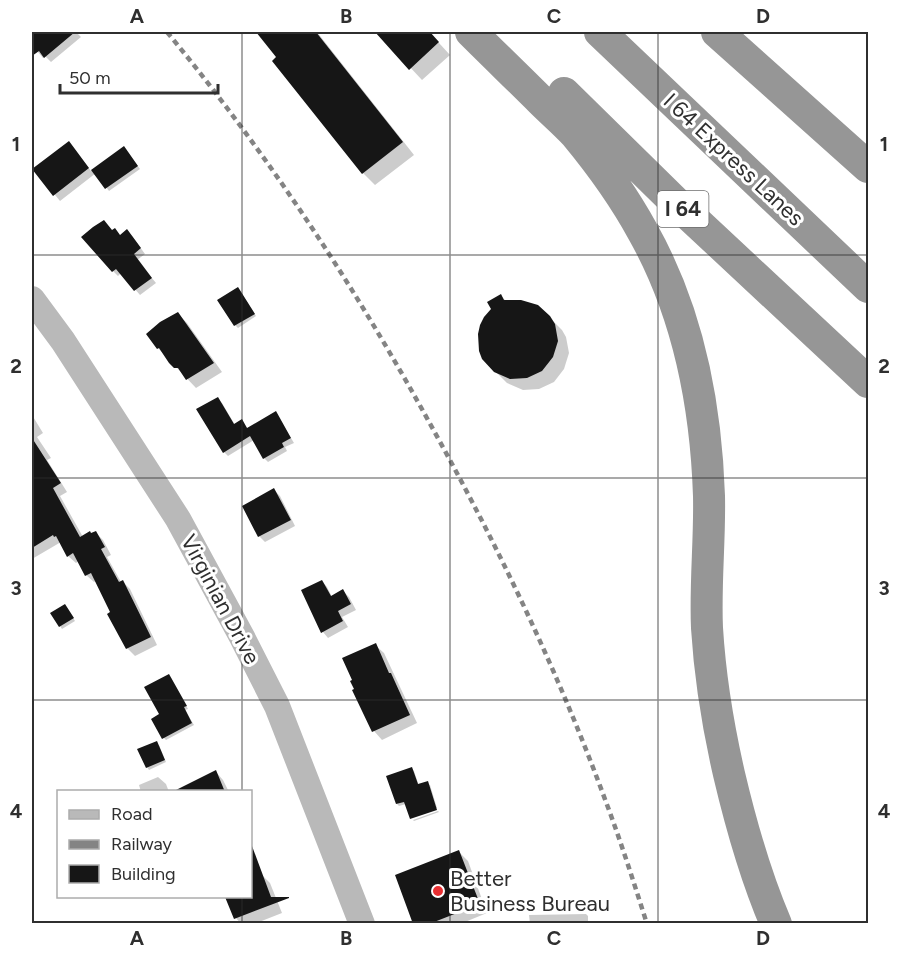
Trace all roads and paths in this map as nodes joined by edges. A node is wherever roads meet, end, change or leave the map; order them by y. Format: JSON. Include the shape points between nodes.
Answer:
{"nodes":[{"id":1,"x":471,"y":32,"type":"edge"},
{"id":2,"x":501,"y":32,"type":"edge"},
{"id":3,"x":600,"y":32,"type":"edge"},
{"id":4,"x":717,"y":32,"type":"edge"},
{"id":5,"x":868,"y":167,"type":"edge"},
{"id":6,"x":868,"y":286,"type":"edge"},
{"id":7,"x":32,"y":299,"type":"edge"},
{"id":8,"x":868,"y":382,"type":"edge"},
{"id":9,"x":362,"y":924,"type":"edge"},
{"id":10,"x":776,"y":924,"type":"edge"}],
"edges":[{"from":1,"to":10,"type":"highway","via":[[575,134],[623,199],[666,279],[683,327],[706,442],[707,629],[712,681],[739,816],[761,890]]},
{"from":2,"to":8,"type":"highway","number":"I 64"},
{"from":3,"to":6,"type":"highway","name":"I 64 Express Lanes"},
{"from":4,"to":5,"type":"highway"},
{"from":7,"to":9,"type":"street","name":"Virginian Drive","via":[[63,340],[178,519],[242,637],[277,706]]}]}
